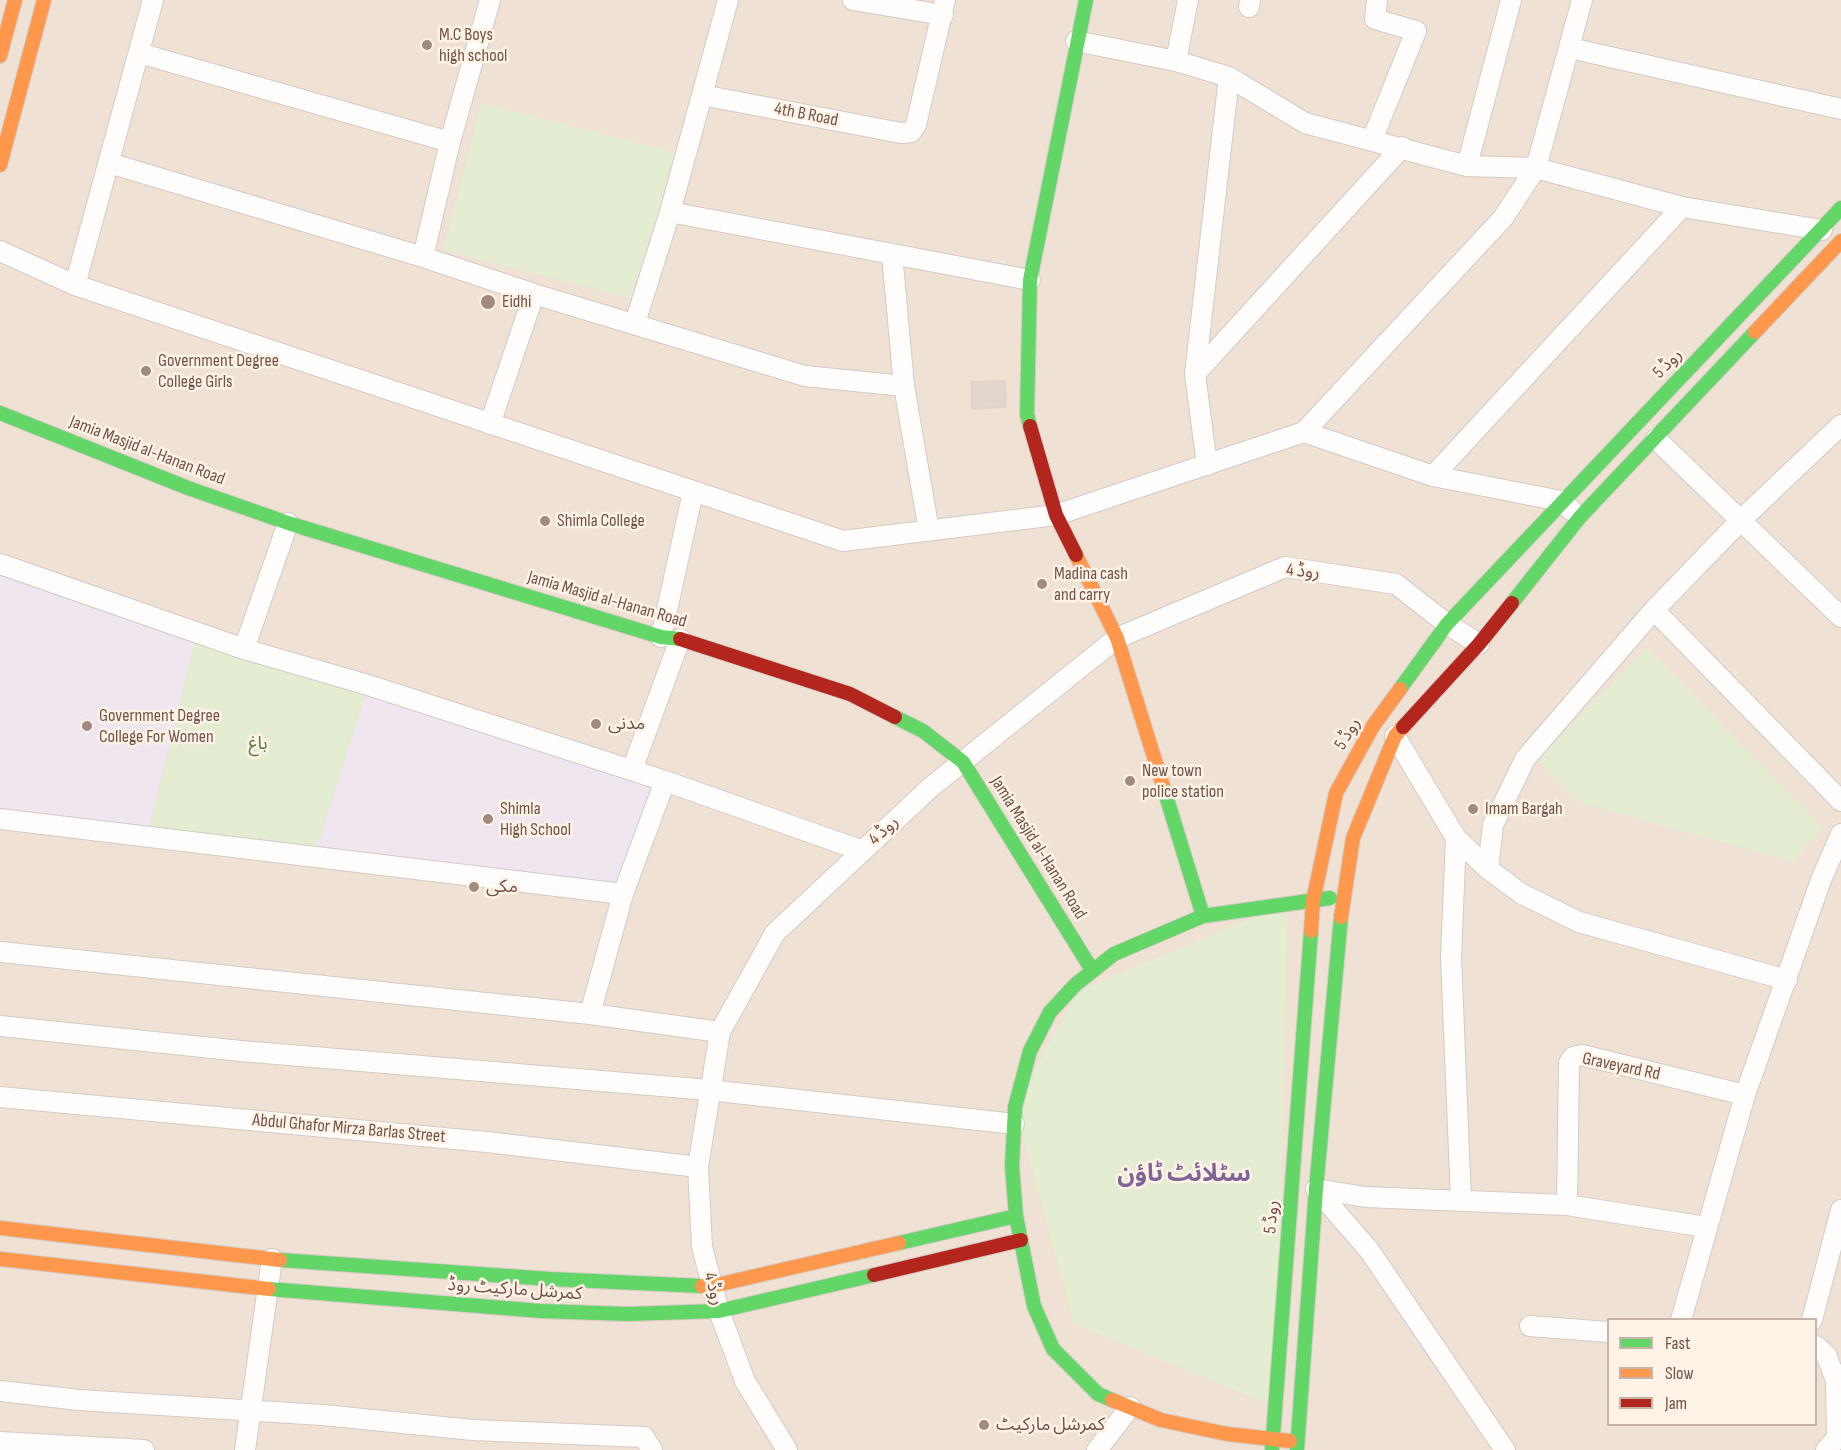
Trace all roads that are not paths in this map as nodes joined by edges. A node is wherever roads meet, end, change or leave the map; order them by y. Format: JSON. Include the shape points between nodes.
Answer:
{"nodes":[{"id":1,"x":15,"y":0,"type":"edge"},
{"id":2,"x":44,"y":0,"type":"edge"},
{"id":3,"x":153,"y":0,"type":"edge"},
{"id":4,"x":490,"y":0,"type":"edge"},
{"id":5,"x":728,"y":0,"type":"edge"},
{"id":6,"x":853,"y":0,"type":"edge"},
{"id":7,"x":1086,"y":0,"type":"edge"},
{"id":8,"x":1188,"y":0,"type":"edge"},
{"id":9,"x":1377,"y":0,"type":"edge"},
{"id":10,"x":1511,"y":0,"type":"edge"},
{"id":11,"x":1582,"y":0,"type":"edge"},
{"id":12,"x":944,"y":7,"type":"edge"},
{"id":13,"x":1076,"y":41,"type":"junction"},
{"id":14,"x":1569,"y":48,"type":"junction"},
{"id":15,"x":139,"y":53,"type":"junction"},
{"id":16,"x":0,"y":56,"type":"edge"},
{"id":17,"x":1176,"y":61,"type":"junction"},
{"id":18,"x":1229,"y":77,"type":"junction"},
{"id":19,"x":702,"y":95,"type":"junction"},
{"id":20,"x":1841,"y":109,"type":"edge"},
{"id":21,"x":1372,"y":140,"type":"junction"},
{"id":22,"x":450,"y":142,"type":"junction"},
{"id":23,"x":1402,"y":147,"type":"junction"},
{"id":24,"x":109,"y":163,"type":"junction"},
{"id":25,"x":0,"y":165,"type":"edge"},
{"id":26,"x":1467,"y":166,"type":"junction"},
{"id":27,"x":1536,"y":168,"type":"junction"},
{"id":28,"x":1682,"y":207,"type":"junction"},
{"id":29,"x":1841,"y":208,"type":"edge"},
{"id":30,"x":670,"y":212,"type":"junction"},
{"id":31,"x":1822,"y":230,"type":"junction"},
{"id":32,"x":1841,"y":242,"type":"edge"},
{"id":33,"x":0,"y":251,"type":"edge"},
{"id":34,"x":892,"y":254,"type":"junction"},
{"id":35,"x":423,"y":256,"type":"junction"},
{"id":36,"x":1030,"y":280,"type":"junction"},
{"id":37,"x":75,"y":285,"type":"junction"},
{"id":38,"x":534,"y":294,"type":"junction"},
{"id":39,"x":635,"y":323,"type":"junction"},
{"id":40,"x":1195,"y":374,"type":"junction"},
{"id":41,"x":904,"y":386,"type":"junction"},
{"id":42,"x":0,"y":413,"type":"edge"},
{"id":43,"x":490,"y":424,"type":"junction"},
{"id":44,"x":1841,"y":426,"type":"edge"},
{"id":45,"x":1304,"y":432,"type":"junction"},
{"id":46,"x":1656,"y":439,"type":"junction"},
{"id":47,"x":1207,"y":465,"type":"junction"},
{"id":48,"x":1433,"y":476,"type":"junction"},
{"id":49,"x":693,"y":492,"type":"junction"},
{"id":50,"x":1561,"y":501,"type":"junction"},
{"id":51,"x":1056,"y":515,"type":"junction"},
{"id":52,"x":1580,"y":517,"type":"junction"},
{"id":53,"x":1742,"y":519,"type":"junction"},
{"id":54,"x":288,"y":522,"type":"junction"},
{"id":55,"x":929,"y":531,"type":"junction"},
{"id":56,"x":0,"y":564,"type":"edge"},
{"id":57,"x":1654,"y":610,"type":"junction"},
{"id":58,"x":1841,"y":617,"type":"edge"},
{"id":59,"x":1447,"y":624,"type":"junction"},
{"id":60,"x":671,"y":638,"type":"junction"},
{"id":61,"x":1117,"y":638,"type":"junction"},
{"id":62,"x":1479,"y":644,"type":"junction"},
{"id":63,"x":244,"y":649,"type":"junction"},
{"id":64,"x":1395,"y":736,"type":"junction"},
{"id":65,"x":963,"y":762,"type":"junction"},
{"id":66,"x":632,"y":770,"type":"junction"},
{"id":67,"x":665,"y":781,"type":"junction"},
{"id":68,"x":1841,"y":801,"type":"edge"},
{"id":69,"x":0,"y":819,"type":"edge"},
{"id":70,"x":1841,"y":834,"type":"edge"},
{"id":71,"x":1456,"y":838,"type":"junction"},
{"id":72,"x":863,"y":851,"type":"junction"},
{"id":73,"x":1488,"y":869,"type":"junction"},
{"id":74,"x":623,"y":894,"type":"junction"},
{"id":75,"x":1343,"y":897,"type":"junction"},
{"id":76,"x":1313,"y":901,"type":"junction"},
{"id":77,"x":1203,"y":916,"type":"junction"},
{"id":78,"x":0,"y":952,"type":"edge"},
{"id":79,"x":1092,"y":970,"type":"junction"},
{"id":80,"x":1787,"y":980,"type":"junction"},
{"id":81,"x":590,"y":1014,"type":"junction"},
{"id":82,"x":0,"y":1026,"type":"edge"},
{"id":83,"x":720,"y":1032,"type":"junction"},
{"id":84,"x":709,"y":1090,"type":"junction"},
{"id":85,"x":1745,"y":1095,"type":"junction"},
{"id":86,"x":0,"y":1097,"type":"edge"},
{"id":87,"x":1014,"y":1124,"type":"junction"},
{"id":88,"x":698,"y":1167,"type":"junction"},
{"id":89,"x":1316,"y":1189,"type":"junction"},
{"id":90,"x":1461,"y":1200,"type":"junction"},
{"id":91,"x":1567,"y":1205,"type":"junction"},
{"id":92,"x":1841,"y":1210,"type":"edge"},
{"id":93,"x":1016,"y":1216,"type":"junction"},
{"id":94,"x":0,"y":1227,"type":"edge"},
{"id":95,"x":1706,"y":1227,"type":"junction"},
{"id":96,"x":1021,"y":1240,"type":"junction"},
{"id":97,"x":1835,"y":1254,"type":"edge"},
{"id":98,"x":0,"y":1259,"type":"edge"},
{"id":99,"x":272,"y":1259,"type":"junction"},
{"id":100,"x":712,"y":1286,"type":"junction"},
{"id":101,"x":267,"y":1288,"type":"junction"},
{"id":102,"x":719,"y":1311,"type":"junction"},
{"id":103,"x":1682,"y":1318,"type":"edge"},
{"id":104,"x":1813,"y":1318,"type":"edge"},
{"id":105,"x":1530,"y":1326,"type":"dead end"},
{"id":106,"x":1607,"y":1332,"type":"edge"},
{"id":107,"x":1817,"y":1348,"type":"edge"},
{"id":108,"x":0,"y":1391,"type":"edge"},
{"id":109,"x":1130,"y":1407,"type":"junction"},
{"id":110,"x":252,"y":1411,"type":"junction"},
{"id":111,"x":1834,"y":1442,"type":"edge"},
{"id":112,"x":0,"y":1443,"type":"edge"},
{"id":113,"x":1273,"y":1444,"type":"edge"},
{"id":114,"x":1304,"y":1447,"type":"edge"},
{"id":115,"x":132,"y":1450,"type":"edge"},
{"id":116,"x":245,"y":1450,"type":"edge"},
{"id":117,"x":652,"y":1450,"type":"edge"},
{"id":118,"x":787,"y":1450,"type":"edge"},
{"id":119,"x":1097,"y":1450,"type":"edge"},
{"id":120,"x":1506,"y":1450,"type":"edge"}],
"edges":[{"from":1,"to":16,"type":"main road"},
{"from":2,"to":25,"type":"main road"},
{"from":3,"to":15,"type":"street"},
{"from":4,"to":22,"type":"street"},
{"from":5,"to":19,"type":"street"},
{"from":6,"to":12,"type":"street"},
{"from":7,"to":13,"type":"main road"},
{"from":8,"to":17,"type":"street"},
{"from":9,"to":21,"type":"street","via":[[1375,19],[1416,32]]},
{"from":10,"to":26,"type":"street"},
{"from":11,"to":14,"type":"street"},
{"from":12,"to":19,"type":"street","name":"4th B Road","via":[[911,132]]},
{"from":13,"to":17,"type":"street"},
{"from":13,"to":36,"type":"main road"},
{"from":14,"to":20,"type":"street"},
{"from":14,"to":27,"type":"street"},
{"from":15,"to":22,"type":"street"},
{"from":15,"to":24,"type":"street"},
{"from":17,"to":18,"type":"street"},
{"from":18,"to":21,"type":"street","via":[[1305,123]]},
{"from":18,"to":40,"type":"street"},
{"from":19,"to":30,"type":"street"},
{"from":21,"to":23,"type":"street"},
{"from":22,"to":35,"type":"street"},
{"from":23,"to":26,"type":"street"},
{"from":23,"to":40,"type":"street"},
{"from":24,"to":35,"type":"street"},
{"from":24,"to":37,"type":"street"},
{"from":26,"to":27,"type":"street"},
{"from":27,"to":28,"type":"street"},
{"from":27,"to":45,"type":"street","via":[[1503,218]]},
{"from":28,"to":31,"type":"street"},
{"from":28,"to":48,"type":"street"},
{"from":29,"to":31,"type":"main road","name":"روڈ 5"},
{"from":30,"to":34,"type":"street"},
{"from":30,"to":39,"type":"street"},
{"from":31,"to":50,"type":"main road","name":"روڈ 5"},
{"from":32,"to":46,"type":"main road"},
{"from":33,"to":37,"type":"street"},
{"from":34,"to":36,"type":"street"},
{"from":34,"to":41,"type":"street"},
{"from":35,"to":38,"type":"street"},
{"from":36,"to":51,"type":"main road","via":[[1027,414]]},
{"from":37,"to":43,"type":"street"},
{"from":38,"to":39,"type":"street"},
{"from":38,"to":43,"type":"street"},
{"from":39,"to":41,"type":"street","via":[[805,376]]},
{"from":40,"to":47,"type":"street"},
{"from":41,"to":55,"type":"street"},
{"from":42,"to":54,"type":"main road","name":"Jamia Masjid al-Hanan Road","via":[[188,488]]},
{"from":43,"to":49,"type":"street"},
{"from":44,"to":53,"type":"street"},
{"from":45,"to":47,"type":"street"},
{"from":45,"to":48,"type":"street"},
{"from":46,"to":52,"type":"main road"},
{"from":46,"to":53,"type":"street"},
{"from":47,"to":51,"type":"street"},
{"from":48,"to":50,"type":"street"},
{"from":49,"to":55,"type":"street","via":[[843,541]]},
{"from":49,"to":60,"type":"street"},
{"from":50,"to":52,"type":"street"},
{"from":50,"to":59,"type":"main road","name":"روڈ 5"},
{"from":51,"to":55,"type":"street"},
{"from":51,"to":61,"type":"main road"},
{"from":52,"to":62,"type":"main road"},
{"from":53,"to":57,"type":"street"},
{"from":53,"to":58,"type":"street"},
{"from":54,"to":60,"type":"main road","name":"Jamia Masjid al-Hanan Road"},
{"from":54,"to":63,"type":"street"},
{"from":56,"to":63,"type":"street"},
{"from":57,"to":68,"type":"street"},
{"from":57,"to":73,"type":"street","via":[[1525,759],[1493,825]]},
{"from":59,"to":61,"type":"street","name":"روڈ 4","via":[[1396,584],[1285,567]]},
{"from":59,"to":62,"type":"street","name":"روڈ 4"},
{"from":59,"to":76,"type":"main road","name":"روڈ 5","via":[[1373,726],[1336,793]]},
{"from":60,"to":65,"type":"main road","name":"Jamia Masjid al-Hanan Road","via":[[850,694],[923,731]]},
{"from":60,"to":66,"type":"street"},
{"from":61,"to":65,"type":"street","name":"روڈ 4"},
{"from":61,"to":77,"type":"main road"},
{"from":62,"to":64,"type":"main road"},
{"from":63,"to":66,"type":"street"},
{"from":64,"to":71,"type":"street"},
{"from":64,"to":75,"type":"main road","via":[[1353,838]]},
{"from":65,"to":72,"type":"street","name":"روڈ 4"},
{"from":65,"to":79,"type":"main road","name":"Jamia Masjid al-Hanan Road"},
{"from":66,"to":67,"type":"street"},
{"from":67,"to":72,"type":"street"},
{"from":67,"to":74,"type":"street"},
{"from":69,"to":74,"type":"street"},
{"from":70,"to":80,"type":"street"},
{"from":71,"to":73,"type":"street"},
{"from":71,"to":90,"type":"street","via":[[1451,957]]},
{"from":72,"to":83,"type":"street","name":"روڈ 4","via":[[775,933]]},
{"from":73,"to":80,"type":"street","via":[[1522,894],[1580,922]]},
{"from":74,"to":81,"type":"street"},
{"from":75,"to":76,"type":"main road"},
{"from":75,"to":89,"type":"main road"},
{"from":76,"to":77,"type":"main road"},
{"from":76,"to":113,"type":"main road","name":"روڈ 5"},
{"from":77,"to":79,"type":"main road","via":[[1114,954]]},
{"from":78,"to":81,"type":"street"},
{"from":79,"to":87,"type":"main road","via":[[1050,1012],[1035,1041],[1015,1107]]},
{"from":80,"to":85,"type":"street"},
{"from":81,"to":83,"type":"street"},
{"from":82,"to":84,"type":"street","via":[[241,1051]]},
{"from":83,"to":84,"type":"street","name":"روڈ 4"},
{"from":84,"to":87,"type":"street"},
{"from":84,"to":88,"type":"street","name":"روڈ 4"},
{"from":85,"to":91,"type":"street","name":"Graveyard Rd","via":[[1582,1055],[1572,1057]]},
{"from":85,"to":95,"type":"street"},
{"from":86,"to":88,"type":"street","name":"Abdul Ghafor Mirza Barlas Street","via":[[487,1142]]},
{"from":87,"to":93,"type":"main road"},
{"from":88,"to":100,"type":"street","name":"روڈ 4","via":[[702,1247]]},
{"from":89,"to":90,"type":"street","via":[[1365,1197]]},
{"from":89,"to":114,"type":"main road"},
{"from":89,"to":120,"type":"street","via":[[1369,1250]]},
{"from":90,"to":91,"type":"street"},
{"from":91,"to":95,"type":"street"},
{"from":92,"to":97,"type":"street"},
{"from":93,"to":96,"type":"main road"},
{"from":93,"to":100,"type":"main road","name":"کمرشل مارکیٹ روڈ"},
{"from":94,"to":99,"type":"main road","name":"کمرشل مارکیٹ روڈ"},
{"from":95,"to":103,"type":"street"},
{"from":96,"to":102,"type":"main road","name":"کمرشل مارکیٹ روڈ"},
{"from":96,"to":109,"type":"main road","via":[[1034,1306],[1053,1349],[1098,1394]]},
{"from":97,"to":104,"type":"street"},
{"from":98,"to":101,"type":"main road","name":"کمرشل مارکیٹ روڈ"},
{"from":99,"to":100,"type":"main road","name":"کمرشل مارکیٹ روڈ"},
{"from":99,"to":101,"type":"street"},
{"from":100,"to":102,"type":"street","name":"روڈ 4"},
{"from":101,"to":102,"type":"main road","name":"کمرشل مارکیٹ روڈ","via":[[541,1311]]},
{"from":101,"to":110,"type":"street"},
{"from":102,"to":118,"type":"street","name":"روڈ 4","via":[[746,1381]]},
{"from":105,"to":106,"type":"street"},
{"from":107,"to":111,"type":"street","via":[[1826,1355],[1836,1380]]},
{"from":108,"to":110,"type":"street"},
{"from":109,"to":113,"type":"main road","via":[[1161,1420]]},
{"from":109,"to":119,"type":"street"},
{"from":110,"to":116,"type":"street"},
{"from":110,"to":117,"type":"street","via":[[473,1430],[644,1437]]},
{"from":112,"to":115,"type":"street"},
{"from":113,"to":114,"type":"main road"}]}
